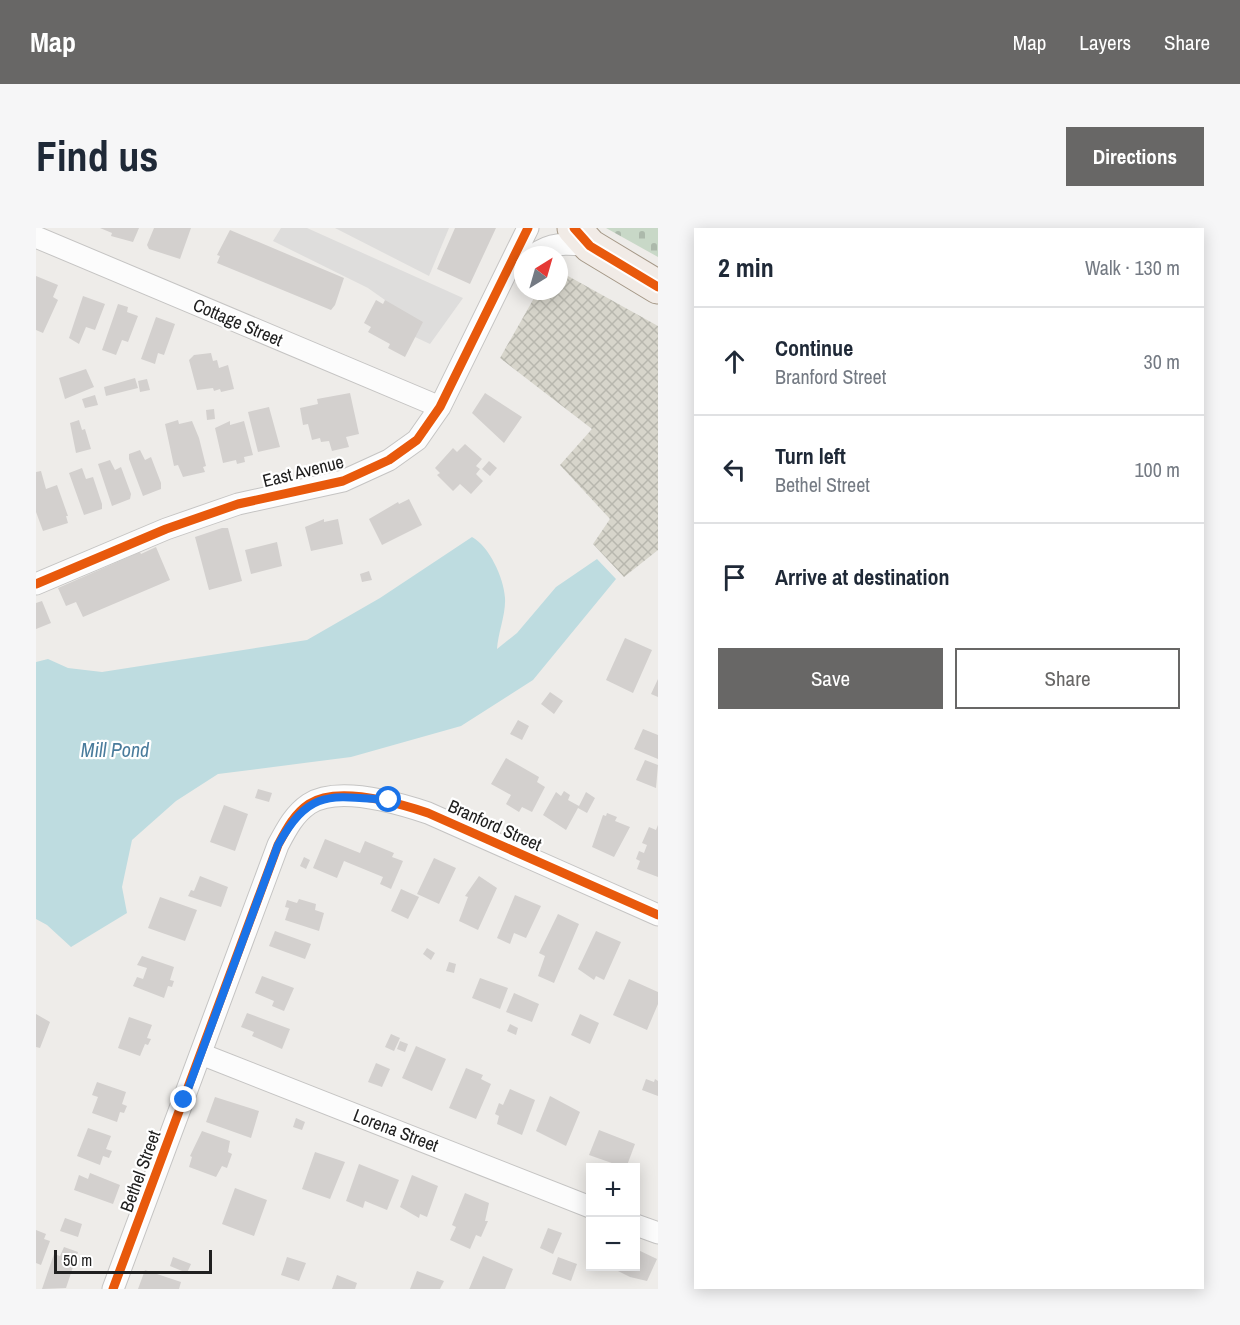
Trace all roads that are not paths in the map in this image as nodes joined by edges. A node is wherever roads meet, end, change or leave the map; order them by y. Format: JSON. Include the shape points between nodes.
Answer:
{"nodes":[{"id":1,"x":528,"y":228,"type":"edge"},
{"id":2,"x":36,"y":237,"type":"edge"},
{"id":3,"x":582,"y":237,"type":"edge"},
{"id":4,"x":550,"y":246,"type":"edge"},
{"id":5,"x":514,"y":280,"type":"edge"},
{"id":6,"x":658,"y":287,"type":"edge"},
{"id":7,"x":484,"y":320,"type":"junction"},
{"id":8,"x":440,"y":407,"type":"junction"},
{"id":9,"x":36,"y":584,"type":"edge"},
{"id":10,"x":310,"y":803,"type":"joint"},
{"id":11,"x":658,"y":915,"type":"edge"},
{"id":12,"x":201,"y":1054,"type":"junction"},
{"id":13,"x":586,"y":1205,"type":"edge"},
{"id":14,"x":640,"y":1226,"type":"edge"},
{"id":15,"x":658,"y":1233,"type":"edge"},
{"id":16,"x":113,"y":1289,"type":"edge"}],
"edges":[{"from":1,"to":7,"type":"street","name":"East Avenue"},
{"from":2,"to":8,"type":"street","name":"Cottage Street"},
{"from":3,"to":4,"type":"street"},
{"from":3,"to":6,"type":"main road"},
{"from":5,"to":7,"type":"street","name":"East Avenue"},
{"from":7,"to":8,"type":"street","name":"East Avenue"},
{"from":8,"to":9,"type":"street","name":"East Avenue","via":[[417,440],[389,460],[343,481],[238,504]]},
{"from":10,"to":11,"type":"street","name":"Branford Street","via":[[335,796],[389,800],[428,813]]},
{"from":10,"to":12,"type":"street","name":"Bethel Street","via":[[293,818],[278,845]]},
{"from":12,"to":13,"type":"street","name":"Lorena Street"},
{"from":12,"to":16,"type":"street","name":"Bethel Street"},
{"from":14,"to":15,"type":"street"}]}
